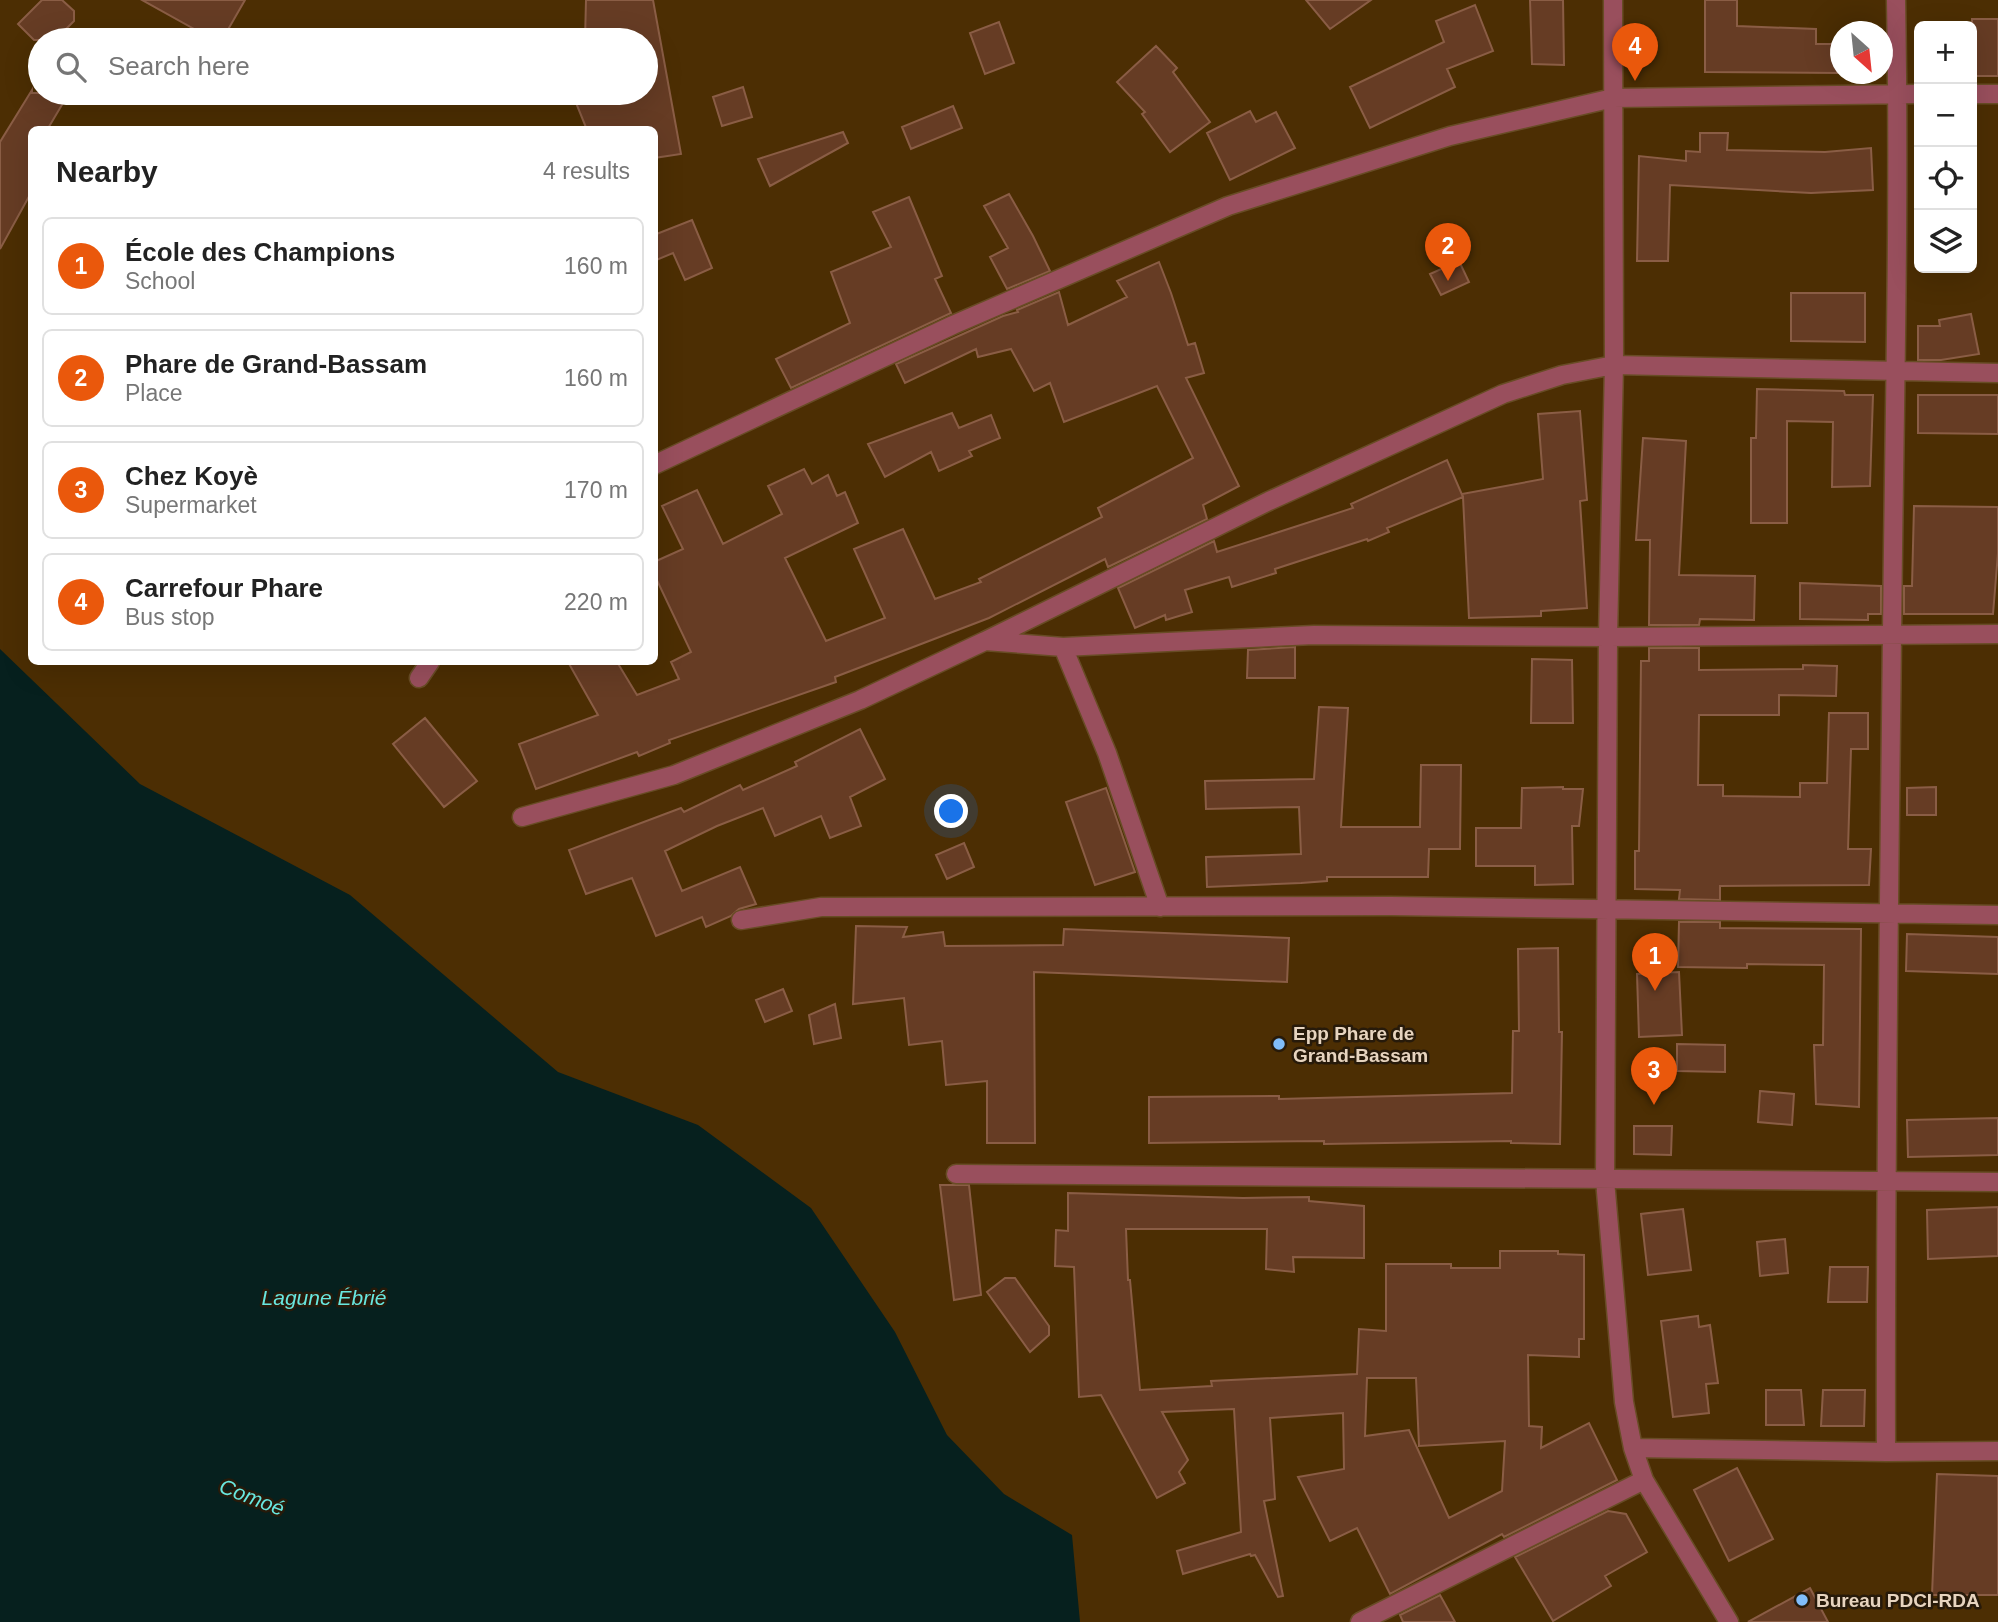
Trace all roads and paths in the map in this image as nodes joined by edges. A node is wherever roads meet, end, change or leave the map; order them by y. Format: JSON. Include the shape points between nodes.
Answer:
{"nodes":[{"id":1,"x":1613,"y":0,"type":"edge"},
{"id":2,"x":1896,"y":0,"type":"edge"},
{"id":3,"x":1898,"y":94,"type":"junction"},
{"id":4,"x":1914,"y":94,"type":"edge"},
{"id":5,"x":1977,"y":94,"type":"edge"},
{"id":6,"x":1998,"y":94,"type":"edge"},
{"id":7,"x":1614,"y":98,"type":"junction"},
{"id":8,"x":1614,"y":365,"type":"junction"},
{"id":9,"x":1896,"y":371,"type":"junction"},
{"id":10,"x":1998,"y":373,"type":"edge"},
{"id":11,"x":658,"y":463,"type":"edge"},
{"id":12,"x":1998,"y":634,"type":"edge"},
{"id":13,"x":1892,"y":635,"type":"junction"},
{"id":14,"x":1608,"y":637,"type":"junction"},
{"id":15,"x":985,"y":641,"type":"junction"},
{"id":16,"x":1063,"y":647,"type":"junction"},
{"id":17,"x":428,"y":665,"type":"edge"},
{"id":18,"x":419,"y":678,"type":"dead end"},
{"id":19,"x":522,"y":817,"type":"dead end"},
{"id":20,"x":1160,"y":907,"type":"junction"},
{"id":21,"x":1607,"y":910,"type":"junction"},
{"id":22,"x":1890,"y":914,"type":"junction"},
{"id":23,"x":1998,"y":915,"type":"edge"},
{"id":24,"x":741,"y":920,"type":"dead end"},
{"id":25,"x":956,"y":1174,"type":"dead end"},
{"id":26,"x":1605,"y":1180,"type":"junction"},
{"id":27,"x":1885,"y":1182,"type":"junction"},
{"id":28,"x":1998,"y":1182,"type":"edge"},
{"id":29,"x":1633,"y":1448,"type":"junction"},
{"id":30,"x":1998,"y":1451,"type":"edge"},
{"id":31,"x":1886,"y":1452,"type":"junction"},
{"id":32,"x":1644,"y":1480,"type":"junction"},
{"id":33,"x":1360,"y":1622,"type":"edge"},
{"id":34,"x":1729,"y":1622,"type":"edge"}],
"edges":[{"from":1,"to":7,"type":"street"},
{"from":2,"to":3,"type":"street"},
{"from":3,"to":4,"type":"street"},
{"from":3,"to":7,"type":"street"},
{"from":3,"to":9,"type":"street"},
{"from":5,"to":6,"type":"street"},
{"from":7,"to":8,"type":"street"},
{"from":7,"to":11,"type":"street","via":[[1450,136],[1228,206],[953,325]]},
{"from":8,"to":9,"type":"street"},
{"from":8,"to":14,"type":"street"},
{"from":8,"to":15,"type":"street","via":[[1503,394],[1269,501]]},
{"from":9,"to":10,"type":"street"},
{"from":9,"to":13,"type":"street"},
{"from":12,"to":13,"type":"street"},
{"from":13,"to":14,"type":"street"},
{"from":13,"to":22,"type":"street"},
{"from":14,"to":16,"type":"street","via":[[1314,635]]},
{"from":14,"to":21,"type":"street"},
{"from":15,"to":16,"type":"street"},
{"from":15,"to":19,"type":"street","via":[[860,700],[674,775]]},
{"from":16,"to":20,"type":"street","via":[[1107,753]]},
{"from":17,"to":18,"type":"street"},
{"from":20,"to":21,"type":"street"},
{"from":20,"to":24,"type":"street","via":[[821,908]]},
{"from":21,"to":22,"type":"street"},
{"from":21,"to":26,"type":"street"},
{"from":22,"to":23,"type":"street"},
{"from":22,"to":27,"type":"street"},
{"from":25,"to":26,"type":"street"},
{"from":26,"to":27,"type":"street"},
{"from":26,"to":29,"type":"street","via":[[1624,1402]]},
{"from":27,"to":28,"type":"street"},
{"from":27,"to":31,"type":"street"},
{"from":29,"to":31,"type":"street"},
{"from":29,"to":32,"type":"street"},
{"from":30,"to":31,"type":"street"},
{"from":32,"to":33,"type":"street"},
{"from":32,"to":34,"type":"street"}]}
